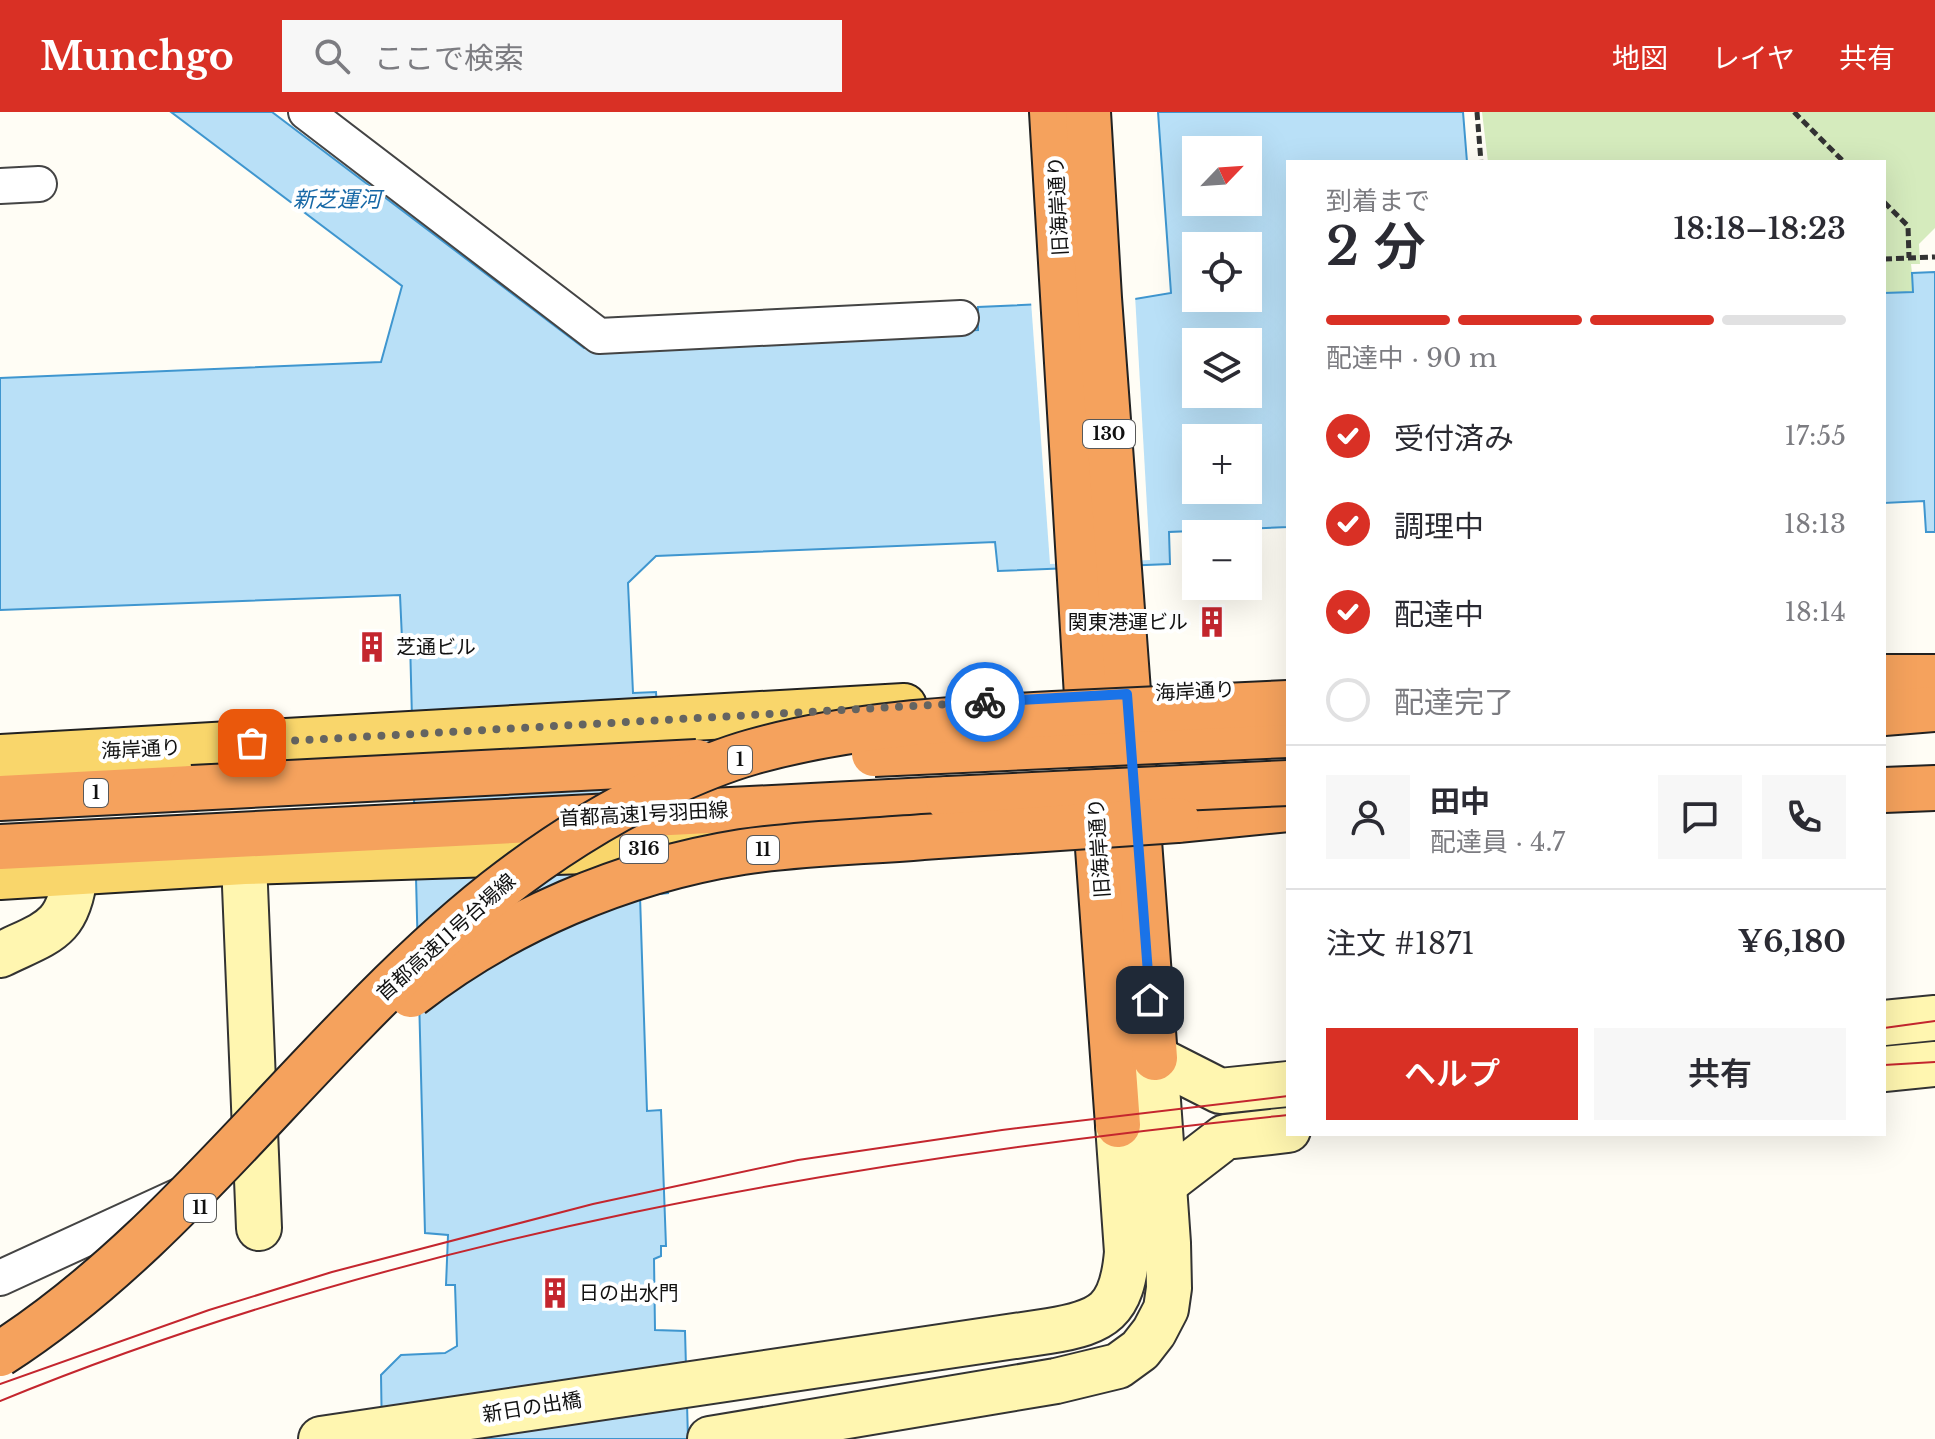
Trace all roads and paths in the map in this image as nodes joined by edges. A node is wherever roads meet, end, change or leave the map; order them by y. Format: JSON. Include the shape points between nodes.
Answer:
{"nodes":[{"id":1,"x":306,"y":112,"type":"edge"},
{"id":2,"x":1052,"y":112,"type":"edge"},
{"id":3,"x":1088,"y":112,"type":"edge"},
{"id":4,"x":1477,"y":112,"type":"edge"},
{"id":5,"x":1794,"y":112,"type":"edge"},
{"id":6,"x":1481,"y":160,"type":"edge"},
{"id":7,"x":1842,"y":160,"type":"edge"},
{"id":8,"x":39,"y":184,"type":"dead end"},
{"id":9,"x":0,"y":186,"type":"edge"},
{"id":10,"x":1886,"y":204,"type":"edge"},
{"id":11,"x":1935,"y":257,"type":"edge"},
{"id":12,"x":1909,"y":258,"type":"junction"},
{"id":13,"x":1886,"y":259,"type":"edge"},
{"id":14,"x":1081,"y":299,"type":"junction"},
{"id":15,"x":961,"y":318,"type":"dead end"},
{"id":16,"x":1935,"y":658,"type":"edge"},
{"id":17,"x":1886,"y":660,"type":"edge"},
{"id":18,"x":1886,"y":677,"type":"edge"},
{"id":19,"x":1935,"y":677,"type":"edge"},
{"id":20,"x":1286,"y":687,"type":"edge"},
{"id":21,"x":1107,"y":695,"type":"junction"},
{"id":22,"x":1286,"y":703,"type":"edge"},
{"id":23,"x":1935,"y":709,"type":"edge"},
{"id":24,"x":1886,"y":713,"type":"edge"},
{"id":25,"x":1286,"y":735,"type":"edge"},
{"id":26,"x":0,"y":757,"type":"edge"},
{"id":27,"x":1935,"y":758,"type":"edge"},
{"id":28,"x":1886,"y":760,"type":"edge"},
{"id":29,"x":1286,"y":783,"type":"edge"},
{"id":30,"x":1935,"y":788,"type":"edge"},
{"id":31,"x":1886,"y":790,"type":"edge"},
{"id":32,"x":0,"y":798,"type":"edge"},
{"id":33,"x":1935,"y":800,"type":"edge"},
{"id":34,"x":1886,"y":802,"type":"edge"},
{"id":35,"x":1286,"y":809,"type":"edge"},
{"id":36,"x":1286,"y":815,"type":"edge"},
{"id":37,"x":1286,"y":825,"type":"edge"},
{"id":38,"x":1137,"y":828,"type":"junction"},
{"id":39,"x":0,"y":847,"type":"edge"},
{"id":40,"x":244,"y":862,"type":"junction"},
{"id":41,"x":75,"y":873,"type":"junction"},
{"id":42,"x":0,"y":877,"type":"edge"},
{"id":43,"x":0,"y":955,"type":"edge"},
{"id":44,"x":1935,"y":1018,"type":"edge"},
{"id":45,"x":1886,"y":1023,"type":"edge"},
{"id":46,"x":1155,"y":1058,"type":"junction"},
{"id":47,"x":1935,"y":1064,"type":"edge"},
{"id":48,"x":1886,"y":1069,"type":"edge"},
{"id":49,"x":1286,"y":1084,"type":"edge"},
{"id":50,"x":1118,"y":1125,"type":"joint"},
{"id":51,"x":1286,"y":1130,"type":"edge"},
{"id":52,"x":257,"y":1163,"type":"junction"},
{"id":53,"x":1164,"y":1184,"type":"junction"},
{"id":54,"x":259,"y":1228,"type":"dead end"},
{"id":55,"x":102,"y":1277,"type":"junction"},
{"id":56,"x":0,"y":1278,"type":"edge"},
{"id":57,"x":0,"y":1335,"type":"edge"},
{"id":58,"x":0,"y":1354,"type":"edge"},
{"id":59,"x":0,"y":1388,"type":"edge"},
{"id":60,"x":724,"y":1437,"type":"edge"},
{"id":61,"x":327,"y":1438,"type":"edge"},
{"id":62,"x":321,"y":1439,"type":"edge"}],
"edges":[{"from":1,"to":15,"type":"street","via":[[599,336]]},
{"from":2,"to":14,"type":"highway","name":"旧海岸通り","number":"130"},
{"from":3,"to":14,"type":"highway","name":"旧海岸通り","number":"130"},
{"from":4,"to":6,"type":"path"},
{"from":5,"to":7,"type":"path"},
{"from":8,"to":9,"type":"street"},
{"from":10,"to":12,"type":"path","via":[[1908,226]]},
{"from":11,"to":12,"type":"path"},
{"from":12,"to":13,"type":"path"},
{"from":14,"to":21,"type":"highway","name":"旧海岸通り","number":"130"},
{"from":16,"to":17,"type":"main road"},
{"from":18,"to":19,"type":"highway"},
{"from":20,"to":21,"type":"main road","name":"海岸通り"},
{"from":21,"to":26,"type":"main road","name":"海岸通り"},
{"from":21,"to":38,"type":"highway","name":"旧海岸通り","number":"130"},
{"from":22,"to":55,"type":"highway","name":"首都高速11号台場線","number":"11","bridge":true,"via":[[867,727],[748,753],[692,773],[576,832],[521,869],[450,929]]},
{"from":23,"to":24,"type":"highway"},
{"from":25,"to":32,"type":"highway","number":"1","bridge":true},
{"from":27,"to":28,"type":"highway"},
{"from":29,"to":39,"type":"highway","name":"首都高速1号羽田線","bridge":true},
{"from":30,"to":31,"type":"highway"},
{"from":33,"to":34,"type":"main road"},
{"from":35,"to":38,"type":"highway","number":"11"},
{"from":36,"to":38,"type":"highway"},
{"from":37,"to":38,"type":"main road","number":"316"},
{"from":38,"to":40,"type":"main road","number":"316"},
{"from":38,"to":46,"type":"highway","name":"旧海岸通り","number":"130"},
{"from":38,"to":50,"type":"highway","name":"旧海岸通り","number":"130"},
{"from":38,"to":59,"type":"highway","name":"首都高速11号台場線","number":"11","bridge":true,"via":[[740,853],[662,870],[537,917],[433,978],[388,1014],[144,1265],[75,1330]]},
{"from":40,"to":41,"type":"main road","number":"316"},
{"from":40,"to":52,"type":"street"},
{"from":41,"to":42,"type":"main road","number":"316"},
{"from":41,"to":43,"type":"street","via":[[65,917]]},
{"from":44,"to":45,"type":"street"},
{"from":46,"to":49,"type":"street","via":[[1220,1091]]},
{"from":46,"to":53,"type":"street"},
{"from":47,"to":48,"type":"street"},
{"from":50,"to":61,"type":"street","name":"新日の出橋","via":[[1127,1252],[1120,1289],[1098,1320]]},
{"from":51,"to":53,"type":"street","via":[[1225,1137]]},
{"from":52,"to":54,"type":"street"},
{"from":52,"to":56,"type":"street"},
{"from":53,"to":60,"type":"street","via":[[1166,1309],[1140,1350],[1118,1366]]},
{"from":55,"to":57,"type":"highway","bridge":true},
{"from":55,"to":58,"type":"highway","name":"首都高速11号台場線","number":"11","bridge":true},
{"from":61,"to":62,"type":"street","name":"新日の出橋"}]}
